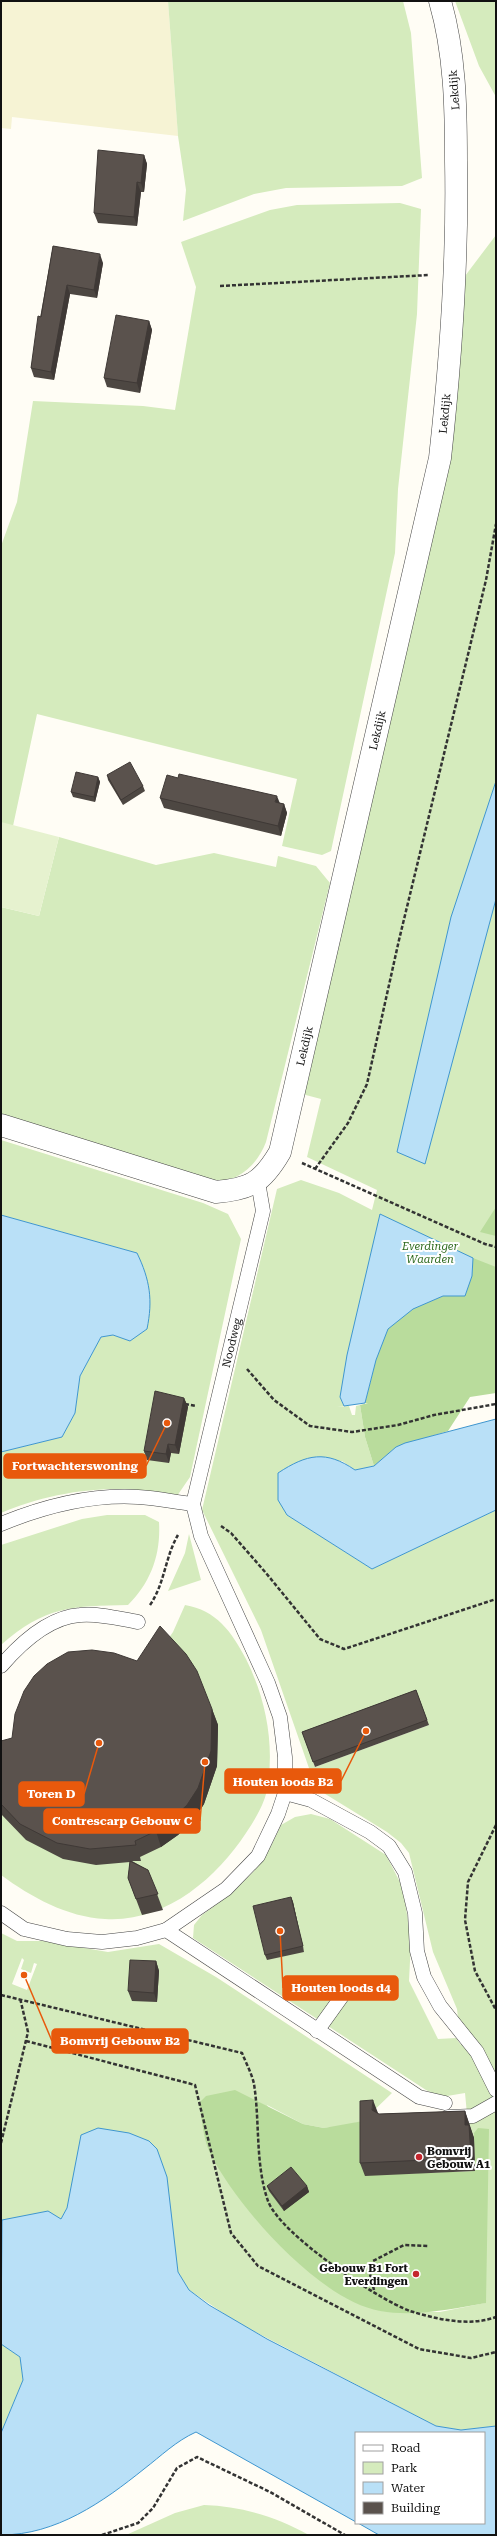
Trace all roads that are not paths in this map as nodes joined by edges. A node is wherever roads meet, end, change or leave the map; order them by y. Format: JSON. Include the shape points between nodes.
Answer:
{"nodes":[{"id":1,"x":440,"y":1,"type":"edge"},
{"id":2,"x":1,"y":1125,"type":"edge"},
{"id":3,"x":258,"y":1182,"type":"junction"},
{"id":4,"x":193,"y":1504,"type":"junction"},
{"id":5,"x":1,"y":1524,"type":"edge"},
{"id":6,"x":138,"y":1622,"type":"road end"},
{"id":7,"x":1,"y":1666,"type":"edge"},
{"id":8,"x":285,"y":1793,"type":"junction"},
{"id":9,"x":1,"y":1913,"type":"edge"},
{"id":10,"x":166,"y":1930,"type":"junction"},
{"id":11,"x":345,"y":1992,"type":"dead end"},
{"id":12,"x":317,"y":2031,"type":"junction"},
{"id":13,"x":492,"y":2099,"type":"edge"},
{"id":14,"x":445,"y":2103,"type":"dead end"},
{"id":15,"x":436,"y":2117,"type":"edge"}],
"edges":[{"from":1,"to":3,"type":"street","name":"Lekdijk","via":[[450,42],[455,96],[456,274],[452,349],[440,458],[280,1152],[272,1167]]},
{"from":2,"to":3,"type":"street","name":"Lekdijk","via":[[216,1192],[242,1190]]},
{"from":3,"to":4,"type":"lane","name":"Noodweg","via":[[263,1211]]},
{"from":4,"to":5,"type":"lane","via":[[139,1497],[103,1497],[46,1507]]},
{"from":4,"to":8,"type":"lane","via":[[201,1536],[268,1683],[280,1717],[285,1757]]},
{"from":6,"to":7,"type":"lane","via":[[80,1615],[56,1621],[17,1647]]},
{"from":8,"to":10,"type":"lane","via":[[258,1856],[226,1889]]},
{"from":8,"to":13,"type":"lane","via":[[311,1800],[370,1832],[389,1846],[405,1872],[415,1913],[417,1951],[424,1977],[440,2006],[477,2052]]},
{"from":9,"to":10,"type":"lane","via":[[24,1929],[102,1942],[137,1938]]},
{"from":10,"to":12,"type":"lane"},
{"from":11,"to":12,"type":"lane"},
{"from":12,"to":14,"type":"lane","via":[[419,2097]]},
{"from":13,"to":15,"type":"lane","via":[[473,2116]]}]}
